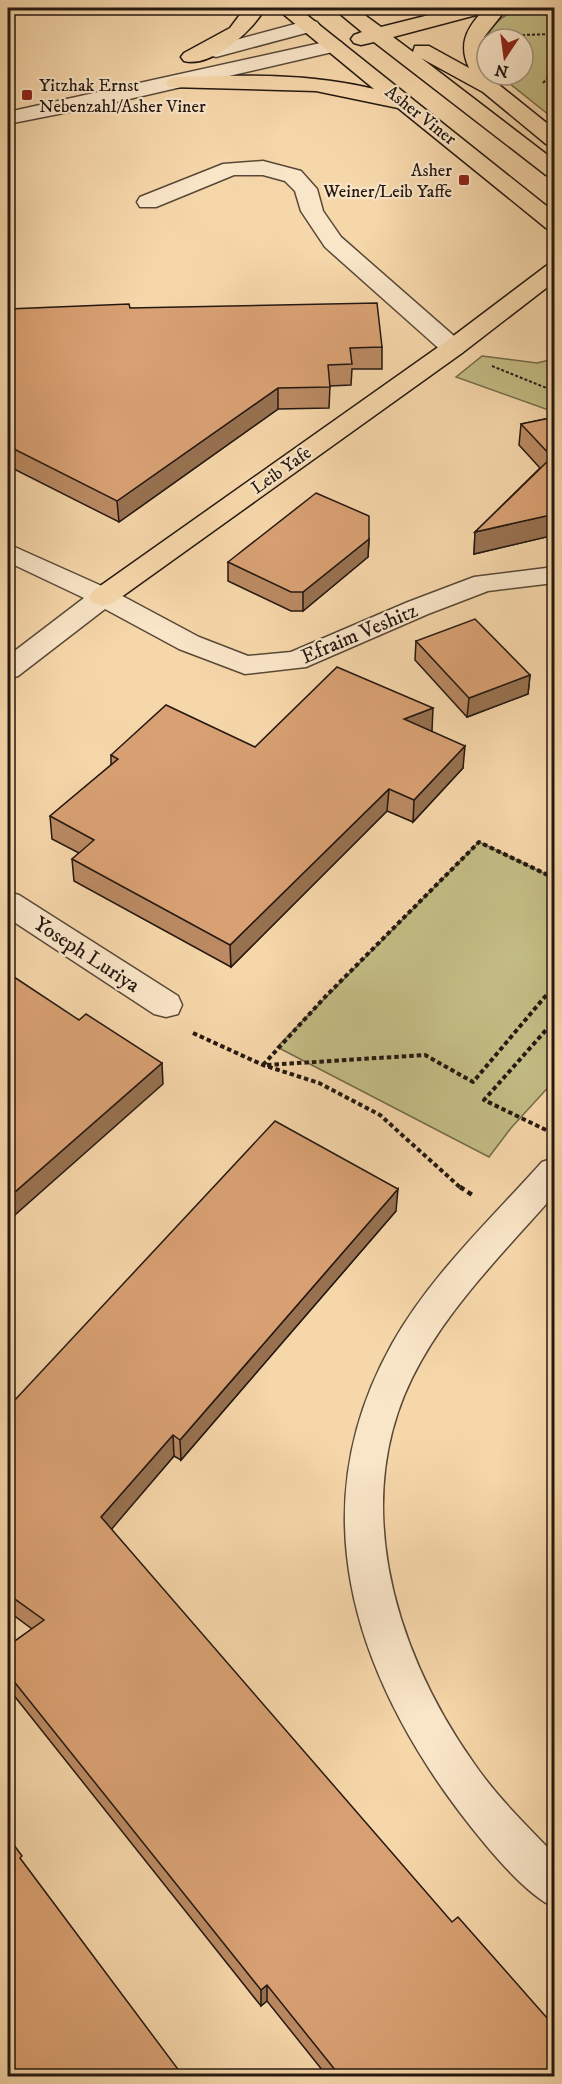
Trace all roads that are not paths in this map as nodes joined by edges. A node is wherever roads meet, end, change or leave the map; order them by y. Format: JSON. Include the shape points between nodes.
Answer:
{"nodes":[{"id":1,"x":255,"y":8,"type":"edge"},
{"id":2,"x":286,"y":8,"type":"edge"},
{"id":3,"x":478,"y":8,"type":"edge"},
{"id":4,"x":497,"y":8,"type":"edge"},
{"id":5,"x":373,"y":10,"type":"dead end"},
{"id":6,"x":348,"y":11,"type":"edge"},
{"id":7,"x":310,"y":26,"type":"junction"},
{"id":8,"x":378,"y":34,"type":"junction"},
{"id":9,"x":334,"y":46,"type":"junction"},
{"id":10,"x":191,"y":57,"type":"junction"},
{"id":11,"x":176,"y":83,"type":"junction"},
{"id":12,"x":490,"y":88,"type":"junction"},
{"id":13,"x":410,"y":106,"type":"junction"},
{"id":14,"x":8,"y":109,"type":"edge"},
{"id":15,"x":8,"y":118,"type":"edge"},
{"id":16,"x":555,"y":139,"type":"edge"},
{"id":17,"x":555,"y":170,"type":"edge"},
{"id":18,"x":148,"y":202,"type":"dead end"},
{"id":19,"x":555,"y":223,"type":"edge"},
{"id":20,"x":555,"y":271,"type":"edge"},
{"id":21,"x":453,"y":348,"type":"junction"},
{"id":22,"x":8,"y":552,"type":"edge"},
{"id":23,"x":555,"y":575,"type":"edge"},
{"id":24,"x":103,"y":597,"type":"junction"},
{"id":25,"x":8,"y":670,"type":"edge"},
{"id":26,"x":8,"y":903,"type":"edge"},
{"id":27,"x":166,"y":1005,"type":"road end"},
{"id":28,"x":555,"y":1172,"type":"edge"},
{"id":29,"x":555,"y":1885,"type":"edge"}],
"edges":[{"from":1,"to":10,"type":"main road","via":[[237,32]]},
{"from":2,"to":7,"type":"main road","name":"Asher Viner"},
{"from":3,"to":8,"type":"main road"},
{"from":4,"to":12,"type":"main road","via":[[485,19],[470,46],[474,62]]},
{"from":5,"to":6,"type":"main road"},
{"from":6,"to":7,"type":"main road"},
{"from":6,"to":8,"type":"main road","name":"Asher Viner"},
{"from":7,"to":9,"type":"main road","name":"Asher Viner"},
{"from":7,"to":10,"type":"street"},
{"from":8,"to":9,"type":"main road"},
{"from":8,"to":12,"type":"main road","via":[[430,54]]},
{"from":8,"to":17,"type":"main road","name":"Asher Viner"},
{"from":9,"to":11,"type":"street"},
{"from":9,"to":13,"type":"main road","name":"Asher Viner"},
{"from":10,"to":14,"type":"street"},
{"from":11,"to":13,"type":"main road","via":[[306,84],[368,93]]},
{"from":11,"to":15,"type":"street"},
{"from":12,"to":16,"type":"main road"},
{"from":13,"to":19,"type":"main road","name":"Asher Viner"},
{"from":18,"to":21,"type":"street","via":[[231,169],[263,168],[293,176],[306,189],[312,211],[333,242]]},
{"from":20,"to":21,"type":"main road","name":"Leib Yafe"},
{"from":21,"to":24,"type":"main road","name":"Leib Yafe"},
{"from":22,"to":24,"type":"street","name":"Efraim Veshitz"},
{"from":23,"to":24,"type":"street","name":"Efraim Veshitz","via":[[484,584],[296,661],[245,664],[189,643]]},
{"from":24,"to":25,"type":"street","name":"Leib Yafe"},
{"from":26,"to":27,"type":"street","name":"Yoseph Luriya"},
{"from":28,"to":29,"type":"street","via":[[440,1304],[405,1356],[378,1421],[367,1466],[363,1521],[370,1587],[381,1631],[401,1683],[459,1779]]}]}
